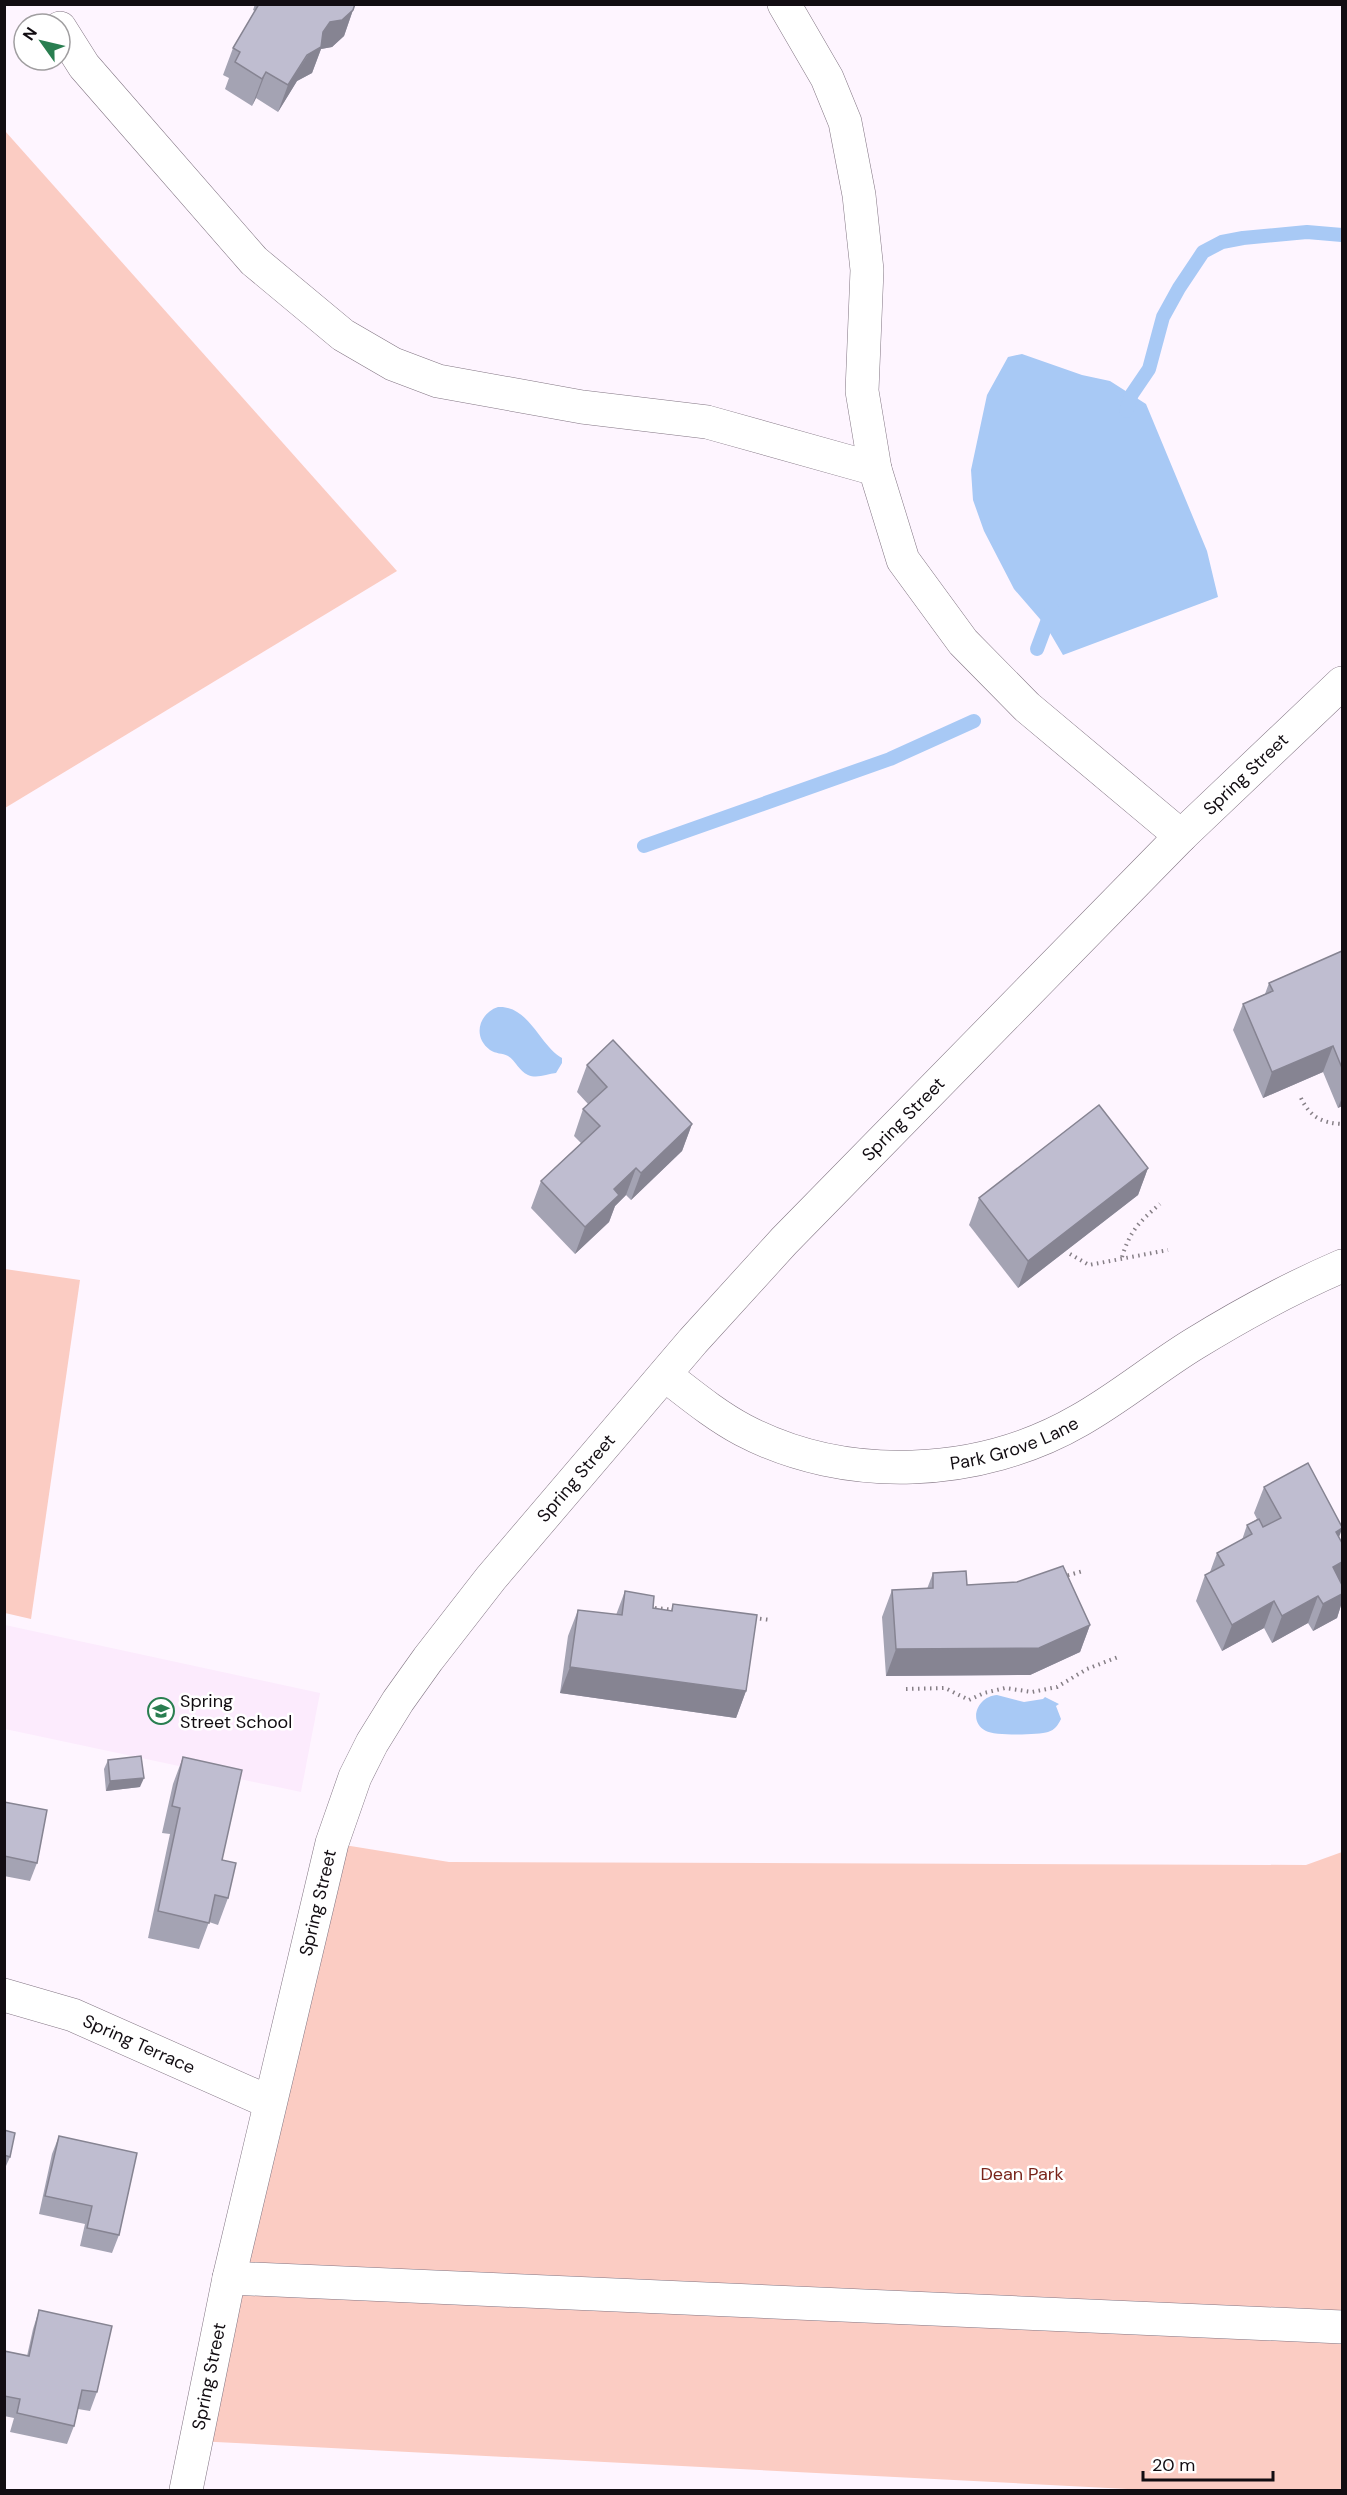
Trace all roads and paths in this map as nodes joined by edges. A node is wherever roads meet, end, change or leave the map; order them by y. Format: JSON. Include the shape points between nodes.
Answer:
{"nodes":[{"id":1,"x":784,"y":4,"type":"edge"},
{"id":2,"x":72,"y":47,"type":"edge"},
{"id":3,"x":875,"y":469,"type":"junction"},
{"id":4,"x":1342,"y":683,"type":"edge"},
{"id":5,"x":1181,"y":836,"type":"junction"},
{"id":6,"x":1301,"y":1098,"type":"dead end"},
{"id":7,"x":1342,"y":1124,"type":"edge"},
{"id":8,"x":1160,"y":1204,"type":"dead end"},
{"id":9,"x":1168,"y":1250,"type":"dead end"},
{"id":10,"x":1070,"y":1254,"type":"edge"},
{"id":11,"x":1122,"y":1257,"type":"junction"},
{"id":12,"x":1342,"y":1266,"type":"edge"},
{"id":13,"x":665,"y":1375,"type":"junction"},
{"id":14,"x":1083,"y":1571,"type":"dead end"},
{"id":15,"x":1051,"y":1580,"type":"edge"},
{"id":16,"x":655,"y":1608,"type":"edge"},
{"id":17,"x":678,"y":1610,"type":"edge"},
{"id":18,"x":748,"y":1618,"type":"edge"},
{"id":19,"x":771,"y":1620,"type":"dead end"},
{"id":20,"x":1118,"y":1657,"type":"dead end"},
{"id":21,"x":906,"y":1689,"type":"dead end"},
{"id":22,"x":4,"y":1995,"type":"edge"},
{"id":23,"x":269,"y":2102,"type":"junction"},
{"id":24,"x":229,"y":2278,"type":"junction"},
{"id":25,"x":1342,"y":2327,"type":"edge"},
{"id":26,"x":186,"y":2490,"type":"edge"}],
"edges":[{"from":1,"to":3,"type":"street","via":[[827,78],[845,122],[859,195],[867,270],[862,391]]},
{"from":2,"to":3,"type":"street","via":[[84,66],[254,261],[343,335],[393,363],[438,381],[582,407],[706,422]]},
{"from":3,"to":5,"type":"street","via":[[903,560],[963,642],[1027,707]]},
{"from":4,"to":5,"type":"street","name":"Spring Street"},
{"from":5,"to":13,"type":"street","name":"Spring Street","via":[[784,1241]]},
{"from":6,"to":7,"type":"path","via":[[1307,1111],[1319,1120]]},
{"from":8,"to":11,"type":"path","via":[[1138,1223]]},
{"from":9,"to":11,"type":"path"},
{"from":10,"to":11,"type":"path","via":[[1089,1265]]},
{"from":12,"to":13,"type":"street","name":"Park Grove Lane","via":[[1194,1344],[1080,1420],[1017,1449],[983,1459],[914,1467],[844,1463],[810,1455],[745,1431]]},
{"from":13,"to":23,"type":"street","name":"Spring Street","via":[[491,1578],[410,1684],[372,1743],[354,1777],[332,1843]]},
{"from":14,"to":15,"type":"path"},
{"from":16,"to":17,"type":"path"},
{"from":18,"to":19,"type":"path"},
{"from":20,"to":21,"type":"path","via":[[1057,1687],[1032,1692],[1005,1689],[969,1700],[945,1688]]},
{"from":22,"to":23,"type":"street","name":"Spring Terrace","via":[[73,2015]]},
{"from":23,"to":24,"type":"street","name":"Spring Street"},
{"from":24,"to":25,"type":"street"},
{"from":24,"to":26,"type":"street","name":"Spring Street"}]}
